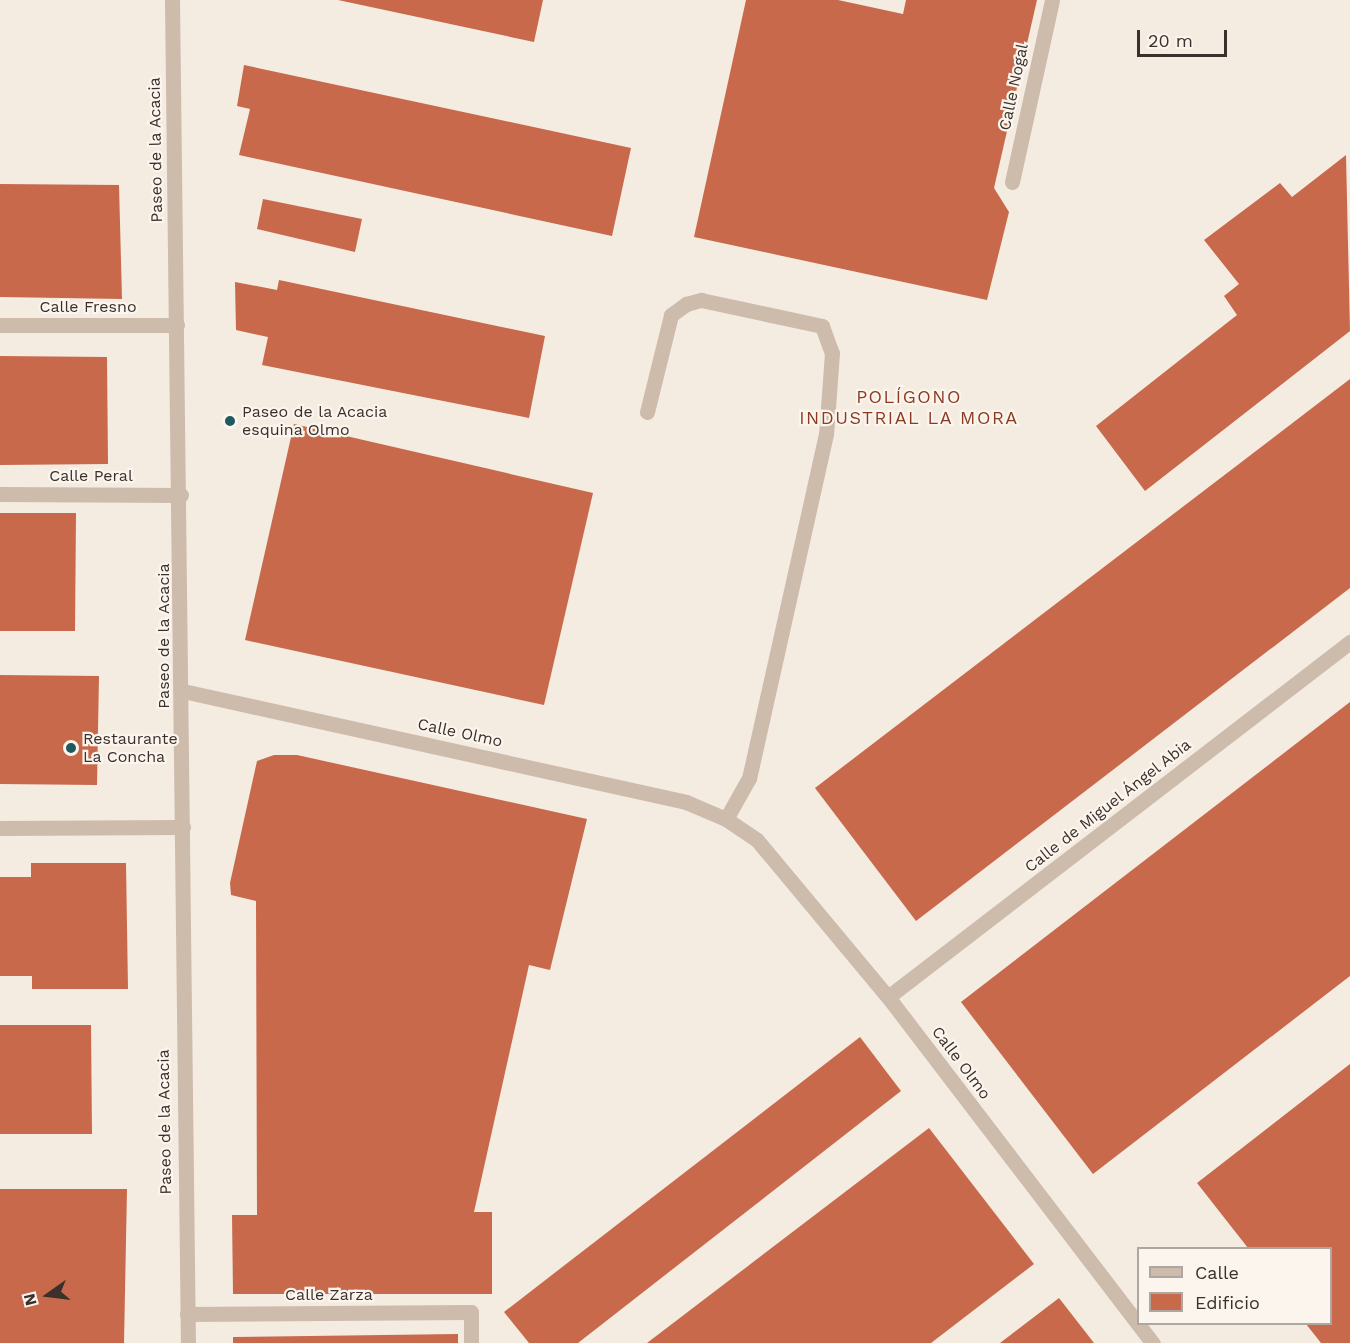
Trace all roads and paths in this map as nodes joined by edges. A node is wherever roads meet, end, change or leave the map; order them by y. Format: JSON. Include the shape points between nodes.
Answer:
{"nodes":[{"id":1,"x":172,"y":0,"type":"edge"},
{"id":2,"x":1052,"y":0,"type":"edge"},
{"id":3,"x":1012,"y":183,"type":"dead end"},
{"id":4,"x":0,"y":325,"type":"edge"},
{"id":5,"x":177,"y":325,"type":"junction"},
{"id":6,"x":647,"y":412,"type":"dead end"},
{"id":7,"x":0,"y":494,"type":"edge"},
{"id":8,"x":181,"y":495,"type":"junction"},
{"id":9,"x":1350,"y":642,"type":"edge"},
{"id":10,"x":183,"y":691,"type":"junction"},
{"id":11,"x":726,"y":819,"type":"junction"},
{"id":12,"x":183,"y":827,"type":"junction"},
{"id":13,"x":0,"y":828,"type":"edge"},
{"id":14,"x":888,"y":997,"type":"junction"},
{"id":15,"x":187,"y":1314,"type":"junction"},
{"id":16,"x":1137,"y":1322,"type":"edge"},
{"id":17,"x":1139,"y":1325,"type":"edge"},
{"id":18,"x":188,"y":1343,"type":"edge"},
{"id":19,"x":471,"y":1343,"type":"edge"},
{"id":20,"x":1153,"y":1343,"type":"edge"}],
"edges":[{"from":1,"to":5,"type":"street","name":"Paseo de la Acacia"},
{"from":2,"to":3,"type":"street","name":"Calle Nogal"},
{"from":4,"to":5,"type":"street","name":"Calle Fresno"},
{"from":5,"to":8,"type":"street","name":"Paseo de la Acacia"},
{"from":6,"to":11,"type":"street","via":[[671,315],[686,304],[701,300],[822,326],[832,353],[826,434],[749,778]]},
{"from":7,"to":8,"type":"street","name":"Calle Peral"},
{"from":8,"to":10,"type":"street","name":"Paseo de la Acacia"},
{"from":9,"to":14,"type":"street","name":"Calle de Miguel Ángel Abia"},
{"from":10,"to":11,"type":"street","name":"Calle Olmo","via":[[686,802]]},
{"from":10,"to":12,"type":"street","name":"Paseo de la Acacia"},
{"from":11,"to":14,"type":"street","name":"Calle Olmo","via":[[757,840]]},
{"from":12,"to":13,"type":"street"},
{"from":12,"to":15,"type":"street","name":"Paseo de la Acacia"},
{"from":14,"to":16,"type":"street","name":"Calle Olmo"},
{"from":15,"to":18,"type":"street","name":"Paseo de la Acacia"},
{"from":15,"to":19,"type":"street","name":"Calle Zarza","via":[[471,1312]]},
{"from":17,"to":20,"type":"street","name":"Calle Olmo"}]}
